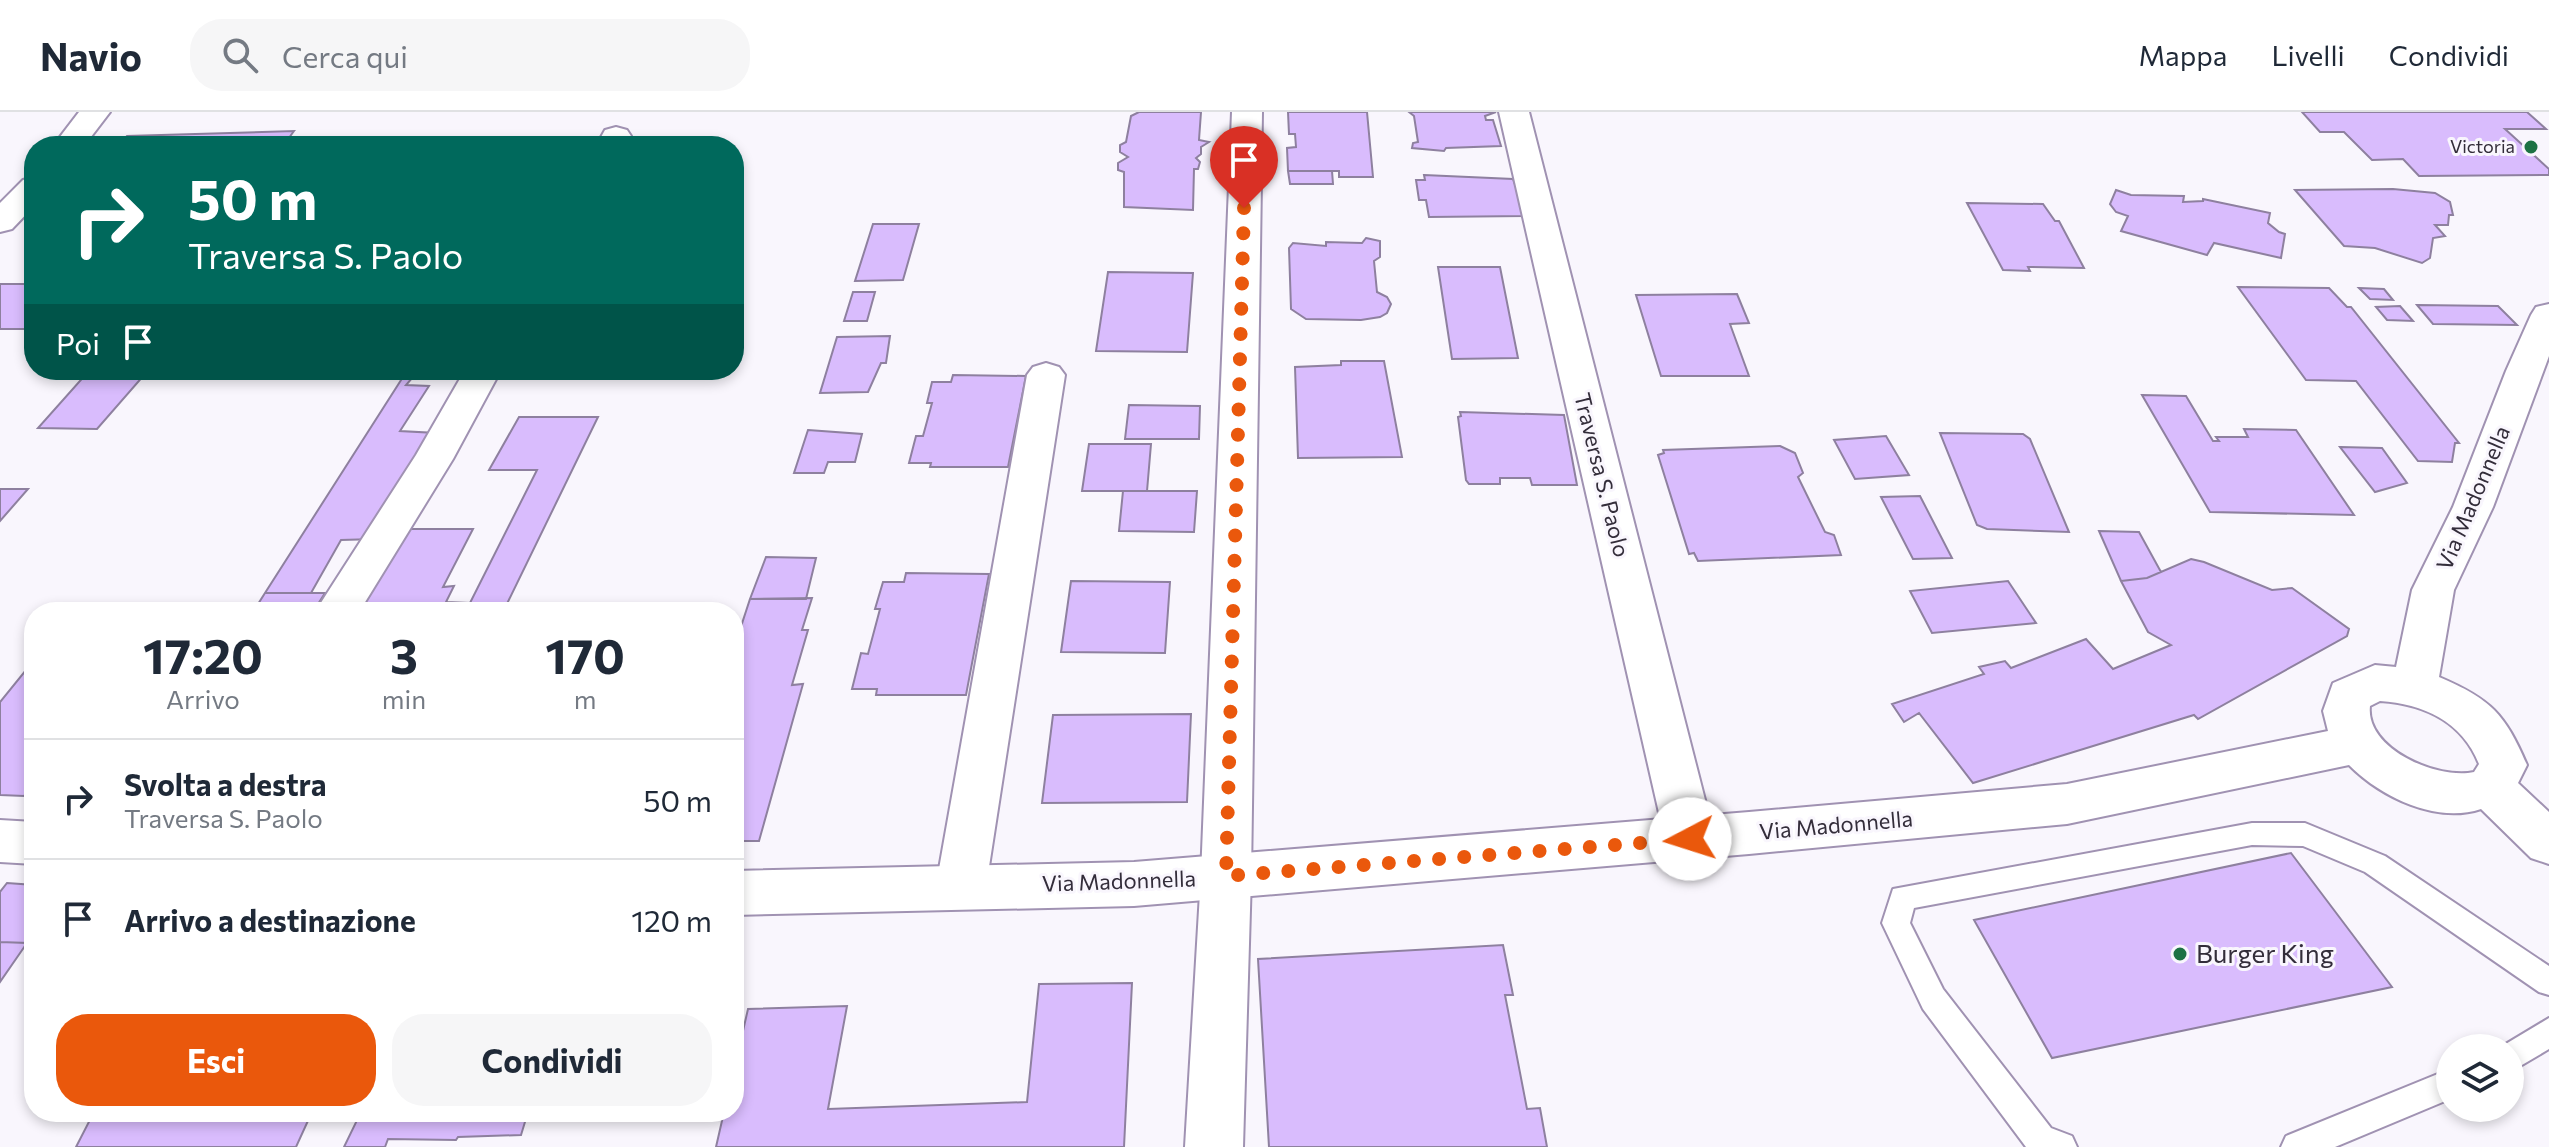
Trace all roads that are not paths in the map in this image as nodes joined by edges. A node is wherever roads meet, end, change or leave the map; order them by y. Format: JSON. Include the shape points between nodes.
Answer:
{"nodes":[{"id":1,"x":95,"y":112,"type":"edge"},
{"id":2,"x":1247,"y":112,"type":"edge"},
{"id":3,"x":1514,"y":112,"type":"edge"},
{"id":4,"x":76,"y":136,"type":"edge"},
{"id":5,"x":24,"y":197,"type":"edge"},
{"id":6,"x":0,"y":222,"type":"edge"},
{"id":7,"x":2549,"y":315,"type":"edge"},
{"id":8,"x":1046,"y":375,"type":"dead end"},
{"id":9,"x":477,"y":380,"type":"edge"},
{"id":10,"x":343,"y":602,"type":"edge"},
{"id":11,"x":2415,"y":686,"type":"junction"},
{"id":12,"x":2358,"y":744,"type":"junction"},
{"id":13,"x":2490,"y":787,"type":"junction"},
{"id":14,"x":1690,"y":839,"type":"junction"},
{"id":15,"x":0,"y":841,"type":"edge"},
{"id":16,"x":24,"y":842,"type":"edge"},
{"id":17,"x":2549,"y":843,"type":"edge"},
{"id":18,"x":1226,"y":876,"type":"junction"},
{"id":19,"x":961,"y":886,"type":"junction"},
{"id":20,"x":744,"y":893,"type":"edge"},
{"id":21,"x":2549,"y":982,"type":"edge"},
{"id":22,"x":2549,"y":1032,"type":"edge"},
{"id":23,"x":2524,"y":1049,"type":"edge"},
{"id":24,"x":2436,"y":1090,"type":"edge"},
{"id":25,"x":1214,"y":1147,"type":"edge"},
{"id":26,"x":2061,"y":1147,"type":"edge"},
{"id":27,"x":2297,"y":1147,"type":"edge"}],
"edges":[{"from":1,"to":4,"type":"street"},
{"from":2,"to":18,"type":"street"},
{"from":3,"to":14,"type":"street","name":"Traversa S. Paolo"},
{"from":5,"to":6,"type":"street"},
{"from":7,"to":11,"type":"street","name":"Via Madonnella","via":[[2473,507],[2433,590]]},
{"from":8,"to":19,"type":"street"},
{"from":9,"to":10,"type":"street"},
{"from":11,"to":12,"type":"street","via":[[2375,683],[2349,696],[2346,718]]},
{"from":11,"to":13,"type":"street","via":[[2457,704],[2490,734],[2503,765]]},
{"from":12,"to":13,"type":"street","via":[[2387,770],[2424,788],[2462,794]]},
{"from":12,"to":14,"type":"street","name":"Via Madonnella","via":[[2067,804]]},
{"from":13,"to":17,"type":"street"},
{"from":14,"to":18,"type":"street","name":"Via Madonnella"},
{"from":15,"to":16,"type":"street"},
{"from":18,"to":19,"type":"street","name":"Via Madonnella","via":[[1134,884]]},
{"from":18,"to":25,"type":"street"},
{"from":19,"to":20,"type":"street","name":"Via Madonnella"},
{"from":21,"to":26,"type":"lane","via":[[2375,864],[2305,835],[2252,834],[1903,898],[1896,923],[1933,999],[2041,1141]]},
{"from":22,"to":23,"type":"lane"},
{"from":24,"to":27,"type":"lane"}]}
